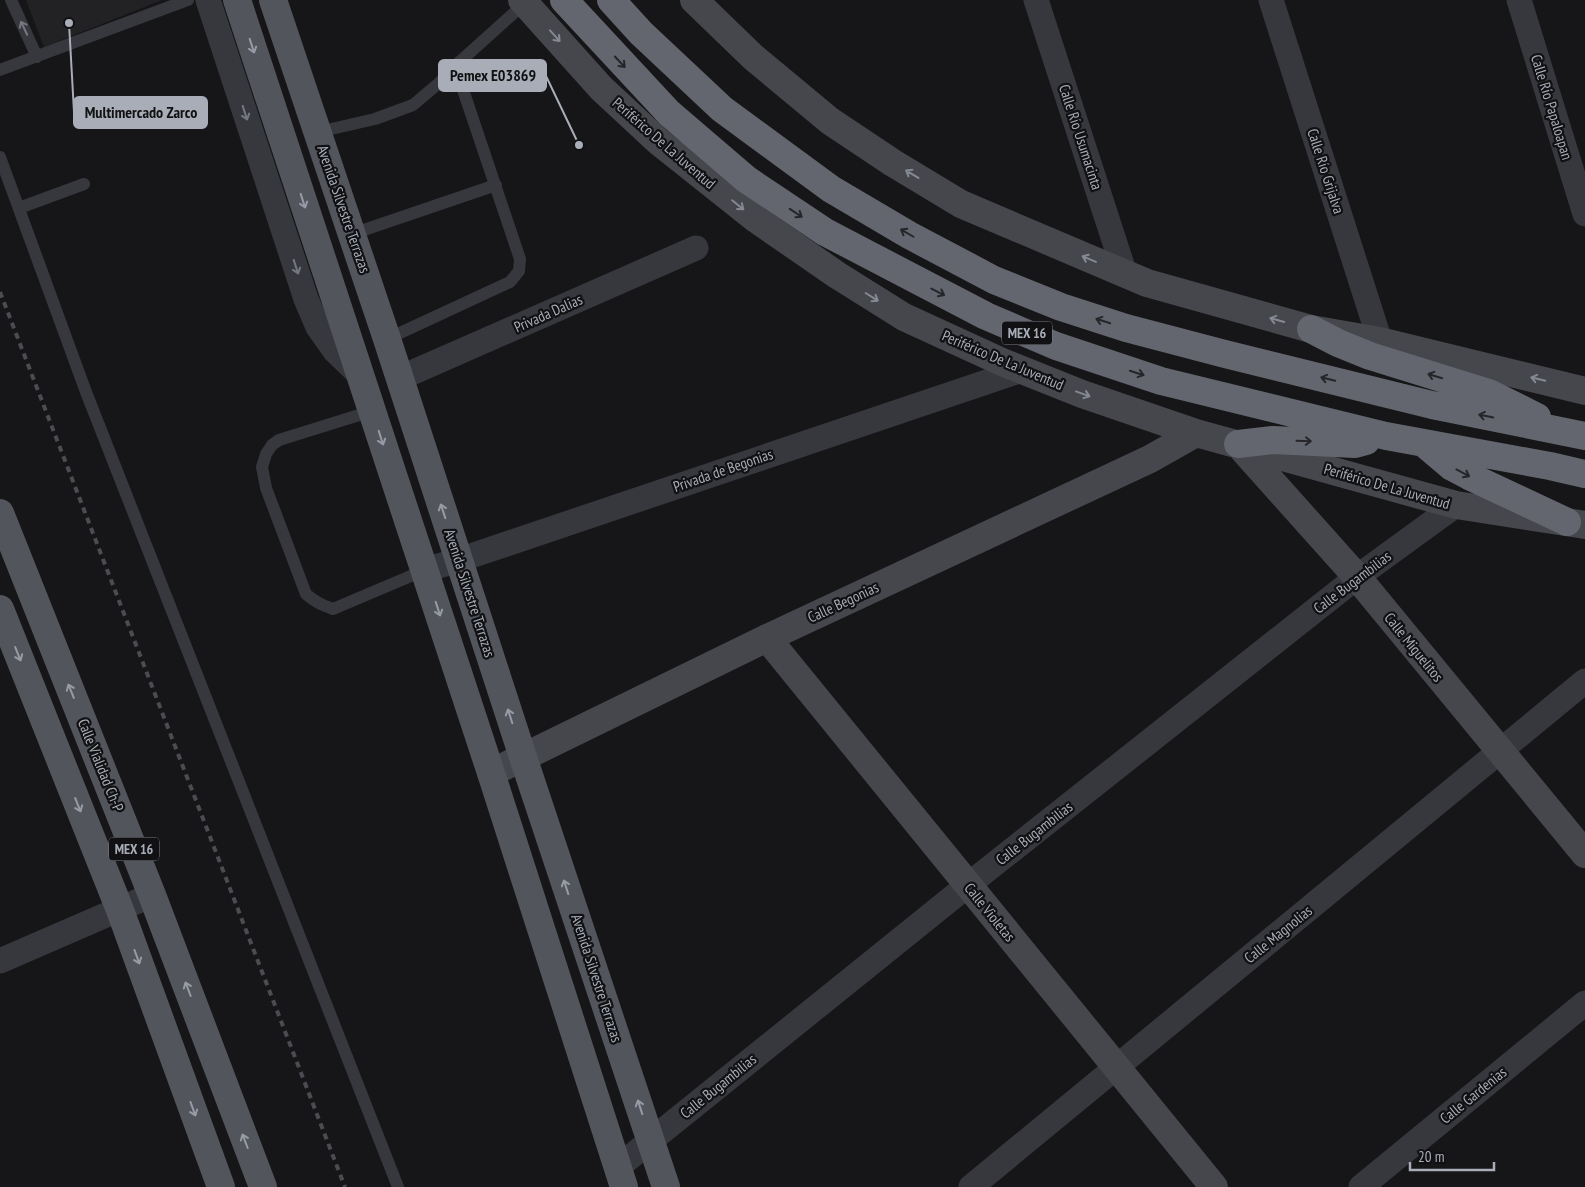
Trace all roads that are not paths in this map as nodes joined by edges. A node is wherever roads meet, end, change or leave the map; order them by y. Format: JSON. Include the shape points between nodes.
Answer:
{"nodes":[{"id":1,"x":11,"y":0,"type":"edge"},
{"id":2,"x":188,"y":0,"type":"edge"},
{"id":3,"x":208,"y":0,"type":"edge"},
{"id":4,"x":237,"y":0,"type":"edge"},
{"id":5,"x":274,"y":0,"type":"edge"},
{"id":6,"x":564,"y":0,"type":"edge"},
{"id":7,"x":611,"y":0,"type":"edge"},
{"id":8,"x":694,"y":0,"type":"edge"},
{"id":9,"x":1036,"y":0,"type":"edge"},
{"id":10,"x":1271,"y":0,"type":"edge"},
{"id":11,"x":1519,"y":0,"type":"edge"},
{"id":12,"x":524,"y":2,"type":"edge"},
{"id":13,"x":37,"y":57,"type":"junction"},
{"id":14,"x":454,"y":66,"type":"junction"},
{"id":15,"x":0,"y":70,"type":"edge"},
{"id":16,"x":318,"y":132,"type":"junction"},
{"id":17,"x":0,"y":157,"type":"edge"},
{"id":18,"x":84,"y":184,"type":"dead end"},
{"id":19,"x":496,"y":185,"type":"junction"},
{"id":20,"x":19,"y":208,"type":"junction"},
{"id":21,"x":1585,"y":214,"type":"edge"},
{"id":22,"x":352,"y":234,"type":"junction"},
{"id":23,"x":696,"y":248,"type":"dead end"},
{"id":24,"x":1125,"y":274,"type":"junction"},
{"id":25,"x":1311,"y":330,"type":"junction"},
{"id":26,"x":387,"y":339,"type":"junction"},
{"id":27,"x":1380,"y":341,"type":"junction"},
{"id":28,"x":1022,"y":370,"type":"junction"},
{"id":29,"x":361,"y":376,"type":"junction"},
{"id":30,"x":400,"y":378,"type":"junction"},
{"id":31,"x":1585,"y":391,"type":"edge"},
{"id":32,"x":372,"y":411,"type":"junction"},
{"id":33,"x":1196,"y":433,"type":"junction"},
{"id":34,"x":1572,"y":433,"type":"edge"},
{"id":35,"x":1386,"y":436,"type":"junction"},
{"id":36,"x":1238,"y":444,"type":"junction"},
{"id":37,"x":1425,"y":444,"type":"junction"},
{"id":38,"x":1585,"y":474,"type":"edge"},
{"id":39,"x":1456,"y":505,"type":"junction"},
{"id":40,"x":0,"y":513,"type":"edge"},
{"id":41,"x":1576,"y":524,"type":"edge"},
{"id":42,"x":459,"y":560,"type":"junction"},
{"id":43,"x":425,"y":570,"type":"junction"},
{"id":44,"x":1357,"y":577,"type":"junction"},
{"id":45,"x":0,"y":609,"type":"edge"},
{"id":46,"x":767,"y":638,"type":"junction"},
{"id":47,"x":1585,"y":681,"type":"edge"},
{"id":48,"x":1500,"y":751,"type":"junction"},
{"id":49,"x":523,"y":757,"type":"junction"},
{"id":50,"x":491,"y":773,"type":"junction"},
{"id":51,"x":1585,"y":854,"type":"edge"},
{"id":52,"x":968,"y":885,"type":"junction"},
{"id":53,"x":152,"y":895,"type":"junction"},
{"id":54,"x":120,"y":910,"type":"junction"},
{"id":55,"x":0,"y":961,"type":"edge"},
{"id":56,"x":1585,"y":1003,"type":"edge"},
{"id":57,"x":1116,"y":1067,"type":"junction"},
{"id":58,"x":651,"y":1140,"type":"junction"},
{"id":59,"x":621,"y":1177,"type":"edge"},
{"id":60,"x":221,"y":1187,"type":"edge"},
{"id":61,"x":263,"y":1187,"type":"edge"},
{"id":62,"x":398,"y":1187,"type":"edge"},
{"id":63,"x":666,"y":1187,"type":"edge"},
{"id":64,"x":971,"y":1187,"type":"edge"},
{"id":65,"x":1214,"y":1187,"type":"edge"},
{"id":66,"x":1361,"y":1187,"type":"edge"}],
"edges":[{"from":13,"to":1,"type":"lane","one_way":true},
{"from":2,"to":13,"type":"lane"},
{"from":3,"to":29,"type":"street","one_way":true,"via":[[306,299],[318,327],[335,351]]},
{"from":4,"to":29,"type":"main road","one_way":true},
{"from":5,"to":16,"type":"main road","name":"Avenida Silvestre Terrazas"},
{"from":6,"to":35,"type":"highway","name":"Periférico De La Juventud","number":"MEX 16","one_way":true,"via":[[669,113],[746,179],[824,232],[986,316],[1056,346],[1162,381]]},
{"from":34,"to":7,"type":"highway","number":"MEX 16","one_way":true,"via":[[1432,405],[1162,338],[1061,307],[994,280],[831,190],[722,110]]},
{"from":24,"to":8,"type":"main road","one_way":true,"via":[[961,204],[830,122],[753,57]]},
{"from":9,"to":24,"type":"street","name":"Calle Río Usumacinta"},
{"from":10,"to":27,"type":"street","name":"Calle Río Grijalva"},
{"from":11,"to":21,"type":"street","name":"Calle Río Papaloapan"},
{"from":12,"to":14,"type":"lane"},
{"from":12,"to":28,"type":"main road","name":"Periférico De La Juventud","one_way":true,"via":[[601,88],[658,141],[756,219],[837,276],[904,317]]},
{"from":13,"to":15,"type":"lane"},
{"from":14,"to":16,"type":"lane","via":[[413,104],[375,119]]},
{"from":14,"to":19,"type":"lane"},
{"from":16,"to":22,"type":"main road","name":"Avenida Silvestre Terrazas"},
{"from":17,"to":20,"type":"lane"},
{"from":18,"to":20,"type":"lane"},
{"from":19,"to":22,"type":"lane"},
{"from":19,"to":26,"type":"lane","via":[[520,259],[519,271],[510,282]]},
{"from":20,"to":62,"type":"lane","via":[[89,401]]},
{"from":22,"to":26,"type":"main road","name":"Avenida Silvestre Terrazas"},
{"from":23,"to":30,"type":"street","name":"Privada Dalias"},
{"from":25,"to":24,"type":"main road","one_way":true},
{"from":25,"to":27,"type":"main road"},
{"from":34,"to":25,"type":"highway","one_way":true,"via":[[1489,393],[1370,356]]},
{"from":26,"to":30,"type":"main road","name":"Avenida Silvestre Terrazas"},
{"from":31,"to":27,"type":"main road","one_way":true},
{"from":28,"to":33,"type":"main road","name":"Periférico De La Juventud","one_way":true},
{"from":28,"to":42,"type":"street","name":"Privada de Begonias"},
{"from":29,"to":32,"type":"main road"},
{"from":42,"to":30,"type":"main road","name":"Avenida Silvestre Terrazas","one_way":true},
{"from":32,"to":43,"type":"main road","one_way":true},
{"from":32,"to":43,"type":"lane","via":[[272,445],[262,467],[266,488],[306,594],[314,601],[333,608]]},
{"from":33,"to":36,"type":"main road","name":"Periférico De La Juventud"},
{"from":33,"to":46,"type":"main road","name":"Calle Begonias","via":[[1150,459]]},
{"from":36,"to":35,"type":"highway","one_way":true,"via":[[1274,440],[1355,444]]},
{"from":35,"to":37,"type":"highway","name":"Periférico De La Juventud","number":"MEX 16"},
{"from":36,"to":39,"type":"main road","name":"Periférico De La Juventud"},
{"from":36,"to":44,"type":"main road","name":"Calle Miguelitos"},
{"from":37,"to":38,"type":"highway","name":"Periférico De La Juventud","number":"MEX 16"},
{"from":37,"to":41,"type":"highway","one_way":true,"via":[[1452,467]]},
{"from":39,"to":41,"type":"main road","name":"Periférico De La Juventud"},
{"from":39,"to":44,"type":"street","name":"Calle Bugambilias"},
{"from":53,"to":40,"type":"main road","name":"Calle Vialidad Ch-P","number":"MEX 16","one_way":true},
{"from":42,"to":43,"type":"street","name":"Privada de Begonias"},
{"from":49,"to":42,"type":"main road","name":"Avenida Silvestre Terrazas","one_way":true},
{"from":43,"to":50,"type":"main road","one_way":true},
{"from":44,"to":48,"type":"main road","name":"Calle Miguelitos"},
{"from":44,"to":52,"type":"street","name":"Calle Bugambilias"},
{"from":45,"to":54,"type":"main road","number":"MEX 16","one_way":true},
{"from":46,"to":49,"type":"main road","name":"Calle Begonias"},
{"from":46,"to":52,"type":"main road","name":"Calle Violetas"},
{"from":47,"to":48,"type":"street","name":"Calle Magnolias"},
{"from":48,"to":51,"type":"main road","name":"Calle Miguelitos"},
{"from":48,"to":57,"type":"street","name":"Calle Magnolias"},
{"from":49,"to":50,"type":"main road","name":"Calle Begonias"},
{"from":58,"to":49,"type":"main road","name":"Avenida Silvestre Terrazas","one_way":true},
{"from":50,"to":59,"type":"main road"},
{"from":52,"to":57,"type":"main road","name":"Calle Violetas"},
{"from":52,"to":58,"type":"street","name":"Calle Bugambilias"},
{"from":53,"to":54,"type":"street"},
{"from":61,"to":53,"type":"main road","name":"Calle Vialidad Ch-P","number":"MEX 16","one_way":true},
{"from":54,"to":55,"type":"street"},
{"from":54,"to":60,"type":"main road","number":"MEX 16","one_way":true},
{"from":56,"to":66,"type":"street","name":"Calle Gardenias"},
{"from":57,"to":64,"type":"street","name":"Calle Magnolias"},
{"from":57,"to":65,"type":"main road","name":"Calle Violetas"},
{"from":58,"to":59,"type":"street","name":"Calle Bugambilias"},
{"from":58,"to":63,"type":"main road","name":"Avenida Silvestre Terrazas"}]}
